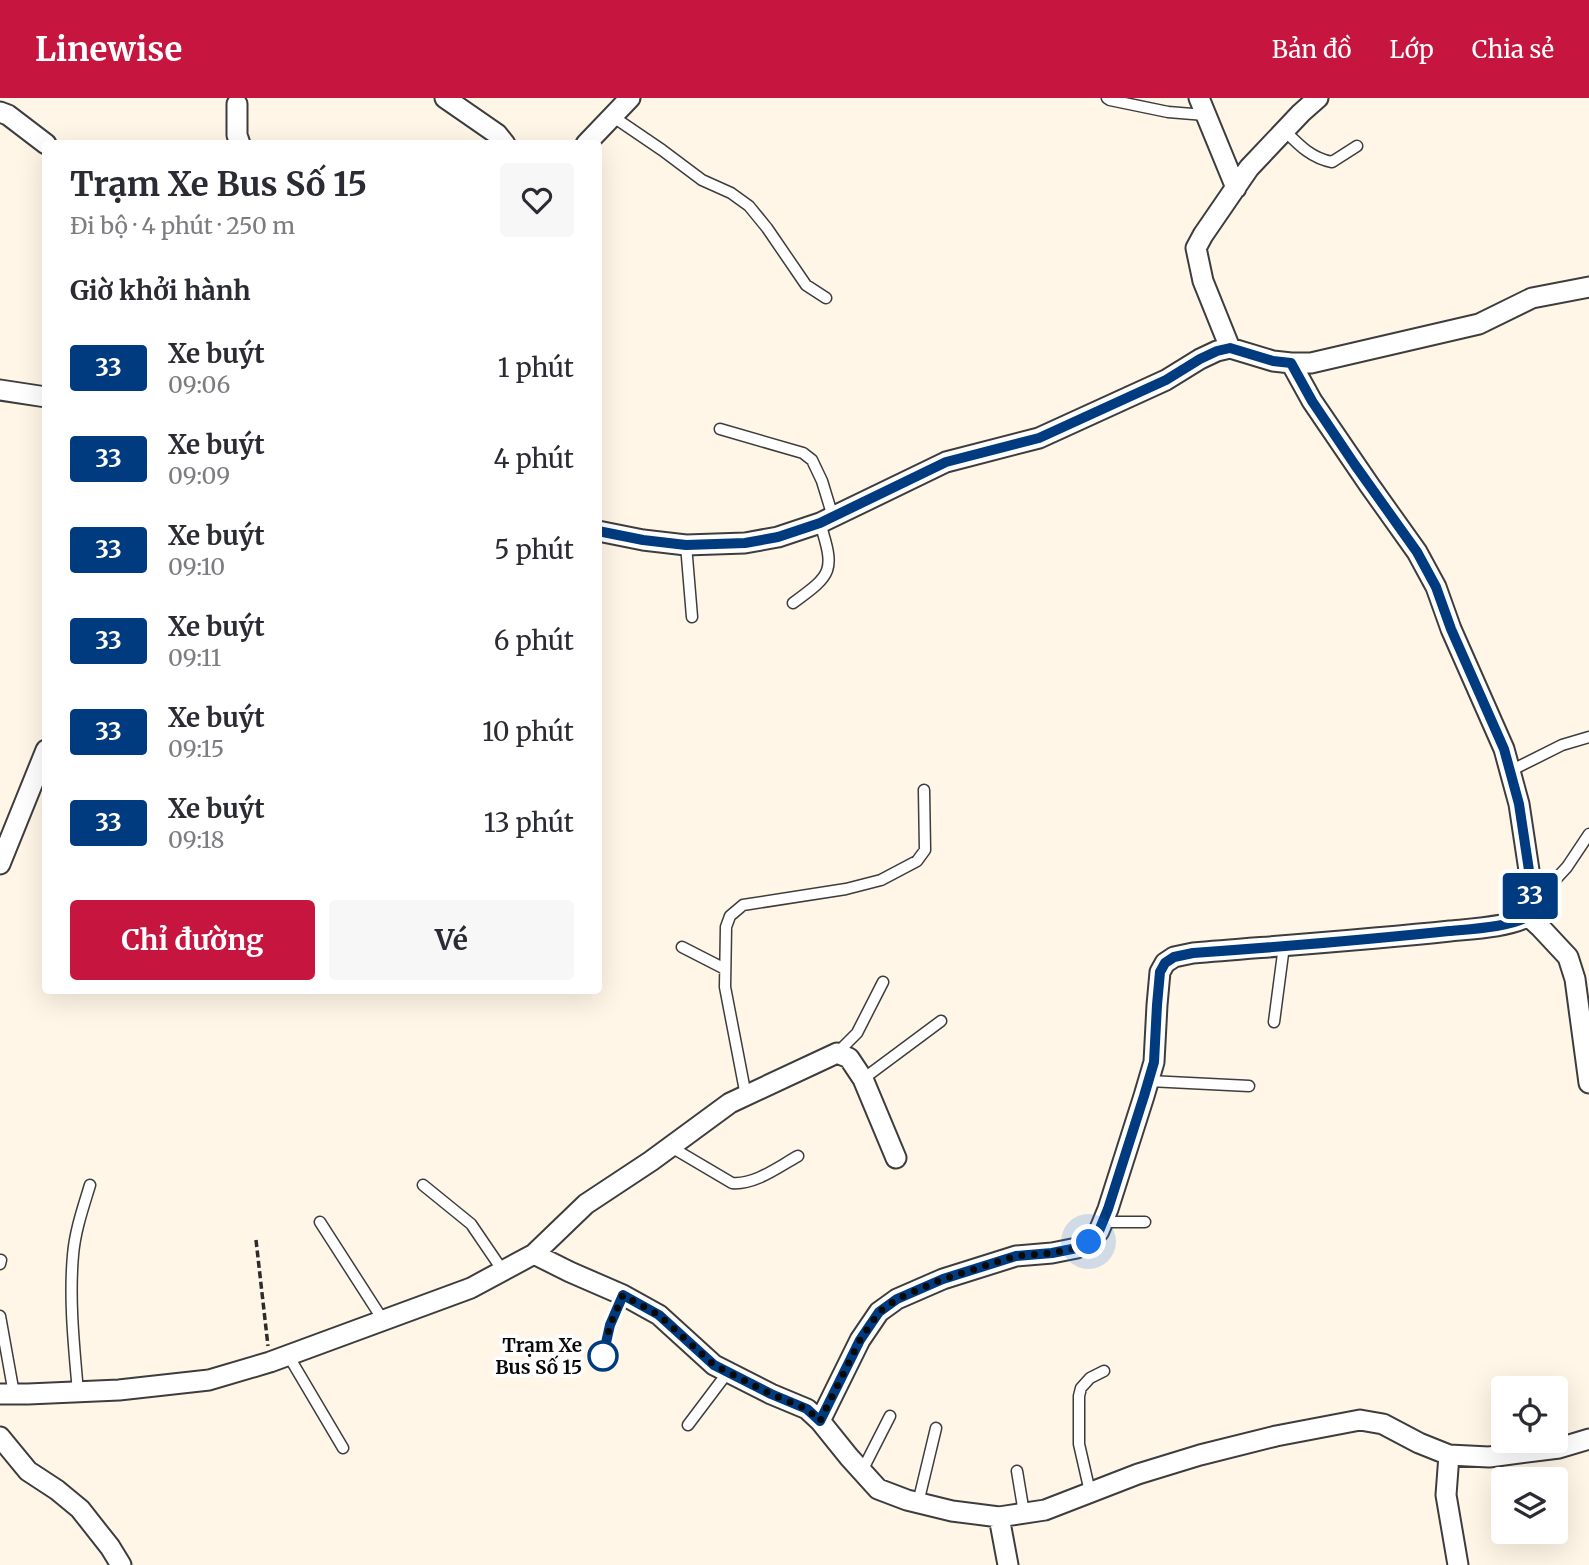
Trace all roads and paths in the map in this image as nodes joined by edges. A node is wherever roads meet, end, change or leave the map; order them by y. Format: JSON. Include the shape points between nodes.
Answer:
{"nodes":[{"id":1,"x":445,"y":98,"type":"edge"},
{"id":2,"x":630,"y":98,"type":"edge"},
{"id":3,"x":1107,"y":98,"type":"edge"},
{"id":4,"x":1318,"y":98,"type":"edge"},
{"id":5,"x":237,"y":104,"type":"dead end"},
{"id":6,"x":1202,"y":106,"type":"edge"},
{"id":7,"x":0,"y":112,"type":"edge"},
{"id":8,"x":612,"y":117,"type":"junction"},
{"id":9,"x":1284,"y":130,"type":"junction"},
{"id":10,"x":239,"y":140,"type":"edge"},
{"id":11,"x":502,"y":140,"type":"edge"},
{"id":12,"x":590,"y":140,"type":"edge"},
{"id":13,"x":42,"y":141,"type":"edge"},
{"id":14,"x":1357,"y":146,"type":"dead end"},
{"id":15,"x":1236,"y":188,"type":"junction"},
{"id":16,"x":1589,"y":287,"type":"edge"},
{"id":17,"x":827,"y":298,"type":"dead end"},
{"id":18,"x":1230,"y":348,"type":"junction"},
{"id":19,"x":1291,"y":363,"type":"junction"},
{"id":20,"x":0,"y":390,"type":"edge"},
{"id":21,"x":42,"y":396,"type":"edge"},
{"id":22,"x":720,"y":429,"type":"dead end"},
{"id":23,"x":826,"y":520,"type":"junction"},
{"id":24,"x":602,"y":532,"type":"edge"},
{"id":25,"x":686,"y":545,"type":"junction"},
{"id":26,"x":793,"y":603,"type":"dead end"},
{"id":27,"x":692,"y":617,"type":"dead end"},
{"id":28,"x":1589,"y":737,"type":"edge"},
{"id":29,"x":42,"y":760,"type":"edge"},
{"id":30,"x":1510,"y":771,"type":"junction"},
{"id":31,"x":924,"y":790,"type":"dead end"},
{"id":32,"x":1589,"y":834,"type":"edge"},
{"id":33,"x":0,"y":864,"type":"edge"},
{"id":34,"x":1529,"y":911,"type":"junction"},
{"id":35,"x":1284,"y":946,"type":"junction"},
{"id":36,"x":682,"y":947,"type":"dead end"},
{"id":37,"x":725,"y":969,"type":"junction"},
{"id":38,"x":883,"y":982,"type":"dead end"},
{"id":39,"x":941,"y":1021,"type":"dead end"},
{"id":40,"x":1274,"y":1022,"type":"dead end"},
{"id":41,"x":837,"y":1053,"type":"junction"},
{"id":42,"x":863,"y":1079,"type":"junction"},
{"id":43,"x":1149,"y":1081,"type":"junction"},
{"id":44,"x":1589,"y":1083,"type":"edge"},
{"id":45,"x":1249,"y":1086,"type":"dead end"},
{"id":46,"x":746,"y":1096,"type":"junction"},
{"id":47,"x":671,"y":1146,"type":"junction"},
{"id":48,"x":798,"y":1156,"type":"dead end"},
{"id":49,"x":897,"y":1158,"type":"dead end"},
{"id":50,"x":90,"y":1185,"type":"dead end"},
{"id":51,"x":424,"y":1185,"type":"dead end"},
{"id":52,"x":320,"y":1222,"type":"dead end"},
{"id":53,"x":1103,"y":1222,"type":"junction"},
{"id":54,"x":1145,"y":1222,"type":"dead end"},
{"id":55,"x":256,"y":1240,"type":"dead end"},
{"id":56,"x":534,"y":1254,"type":"junction"},
{"id":57,"x":503,"y":1271,"type":"junction"},
{"id":58,"x":623,"y":1295,"type":"junction"},
{"id":59,"x":0,"y":1315,"type":"edge"},
{"id":60,"x":383,"y":1320,"type":"junction"},
{"id":61,"x":603,"y":1356,"type":"dead end"},
{"id":62,"x":279,"y":1359,"type":"junction"},
{"id":63,"x":1104,"y":1371,"type":"dead end"},
{"id":64,"x":727,"y":1372,"type":"junction"},
{"id":65,"x":78,"y":1392,"type":"junction"},
{"id":66,"x":7,"y":1394,"type":"edge"},
{"id":67,"x":890,"y":1416,"type":"dead end"},
{"id":68,"x":820,"y":1421,"type":"junction"},
{"id":69,"x":688,"y":1425,"type":"dead end"},
{"id":70,"x":936,"y":1428,"type":"dead end"},
{"id":71,"x":0,"y":1437,"type":"edge"},
{"id":72,"x":1589,"y":1439,"type":"edge"},
{"id":73,"x":343,"y":1448,"type":"dead end"},
{"id":74,"x":1449,"y":1455,"type":"junction"},
{"id":75,"x":862,"y":1471,"type":"junction"},
{"id":76,"x":1017,"y":1471,"type":"dead end"},
{"id":77,"x":1090,"y":1492,"type":"junction"},
{"id":78,"x":918,"y":1503,"type":"junction"},
{"id":79,"x":1024,"y":1513,"type":"junction"},
{"id":80,"x":999,"y":1517,"type":"junction"},
{"id":81,"x":121,"y":1565,"type":"edge"},
{"id":82,"x":1009,"y":1565,"type":"edge"},
{"id":83,"x":1458,"y":1565,"type":"edge"}],
"edges":[{"from":1,"to":11,"type":"street"},
{"from":2,"to":8,"type":"street"},
{"from":3,"to":6,"type":"lane","via":[[1168,112]]},
{"from":4,"to":9,"type":"street"},
{"from":5,"to":10,"type":"street"},
{"from":6,"to":15,"type":"street"},
{"from":7,"to":13,"type":"street"},
{"from":8,"to":12,"type":"street"},
{"from":8,"to":17,"type":"lane","via":[[702,180],[749,206],[806,285]]},
{"from":9,"to":14,"type":"lane","via":[[1320,160],[1332,162]]},
{"from":9,"to":15,"type":"street"},
{"from":15,"to":18,"type":"street","via":[[1196,248],[1203,281]]},
{"from":16,"to":19,"type":"street","via":[[1532,298],[1479,324],[1311,363]]},
{"from":18,"to":19,"type":"street"},
{"from":18,"to":23,"type":"street","via":[[1039,438],[946,462]]},
{"from":19,"to":30,"type":"street","via":[[1436,587]]},
{"from":20,"to":21,"type":"street"},
{"from":22,"to":23,"type":"lane","via":[[803,453],[812,460],[822,481]]},
{"from":23,"to":25,"type":"street","via":[[745,543]]},
{"from":23,"to":26,"type":"lane","via":[[827,572]]},
{"from":24,"to":25,"type":"street"},
{"from":25,"to":27,"type":"lane"},
{"from":28,"to":30,"type":"lane"},
{"from":29,"to":33,"type":"street"},
{"from":30,"to":34,"type":"street","via":[[1530,877]]},
{"from":31,"to":37,"type":"lane","via":[[925,850],[917,861],[881,880],[846,889],[743,905],[730,916],[726,928]]},
{"from":32,"to":34,"type":"lane"},
{"from":34,"to":35,"type":"street","via":[[1521,921],[1479,928]]},
{"from":34,"to":44,"type":"street","via":[[1568,957]]},
{"from":35,"to":40,"type":"lane"},
{"from":35,"to":43,"type":"street","via":[[1193,953],[1165,963],[1160,972]]},
{"from":36,"to":37,"type":"lane"},
{"from":37,"to":46,"type":"lane"},
{"from":38,"to":41,"type":"lane","via":[[857,1033]]},
{"from":39,"to":42,"type":"lane"},
{"from":41,"to":42,"type":"street","via":[[849,1058]]},
{"from":41,"to":46,"type":"street"},
{"from":42,"to":49,"type":"street"},
{"from":43,"to":45,"type":"lane"},
{"from":43,"to":53,"type":"street"},
{"from":46,"to":47,"type":"street"},
{"from":47,"to":48,"type":"lane","via":[[732,1183],[742,1184]]},
{"from":47,"to":56,"type":"street","via":[[586,1204]]},
{"from":50,"to":65,"type":"lane","via":[[73,1253]]},
{"from":51,"to":57,"type":"lane","via":[[471,1224]]},
{"from":52,"to":60,"type":"lane"},
{"from":53,"to":54,"type":"lane"},
{"from":53,"to":68,"type":"street","via":[[1089,1242],[1077,1248],[1016,1256],[897,1299],[879,1312],[860,1340]]},
{"from":55,"to":62,"type":"path"},
{"from":56,"to":57,"type":"street"},
{"from":56,"to":58,"type":"street"},
{"from":57,"to":60,"type":"street","via":[[471,1288]]},
{"from":58,"to":61,"type":"lane"},
{"from":58,"to":64,"type":"street","via":[[659,1315]]},
{"from":59,"to":66,"type":"lane"},
{"from":60,"to":62,"type":"street"},
{"from":62,"to":65,"type":"street","via":[[209,1380]]},
{"from":62,"to":73,"type":"lane"},
{"from":63,"to":77,"type":"lane","via":[[1090,1378],[1079,1396],[1079,1444]]},
{"from":64,"to":68,"type":"street","via":[[807,1409]]},
{"from":64,"to":69,"type":"lane"},
{"from":65,"to":66,"type":"street"},
{"from":67,"to":75,"type":"lane"},
{"from":68,"to":75,"type":"street"},
{"from":70,"to":78,"type":"lane"},
{"from":71,"to":81,"type":"street","via":[[29,1471],[79,1509]]},
{"from":72,"to":74,"type":"street","via":[[1559,1448],[1489,1457]]},
{"from":74,"to":77,"type":"street","via":[[1382,1424],[1360,1420],[1200,1455]]},
{"from":74,"to":83,"type":"street","via":[[1446,1495]]},
{"from":75,"to":78,"type":"street","via":[[878,1489]]},
{"from":76,"to":79,"type":"lane"},
{"from":77,"to":79,"type":"street","via":[[1045,1510]]},
{"from":78,"to":80,"type":"street"},
{"from":79,"to":80,"type":"street"},
{"from":80,"to":82,"type":"street"}]}
